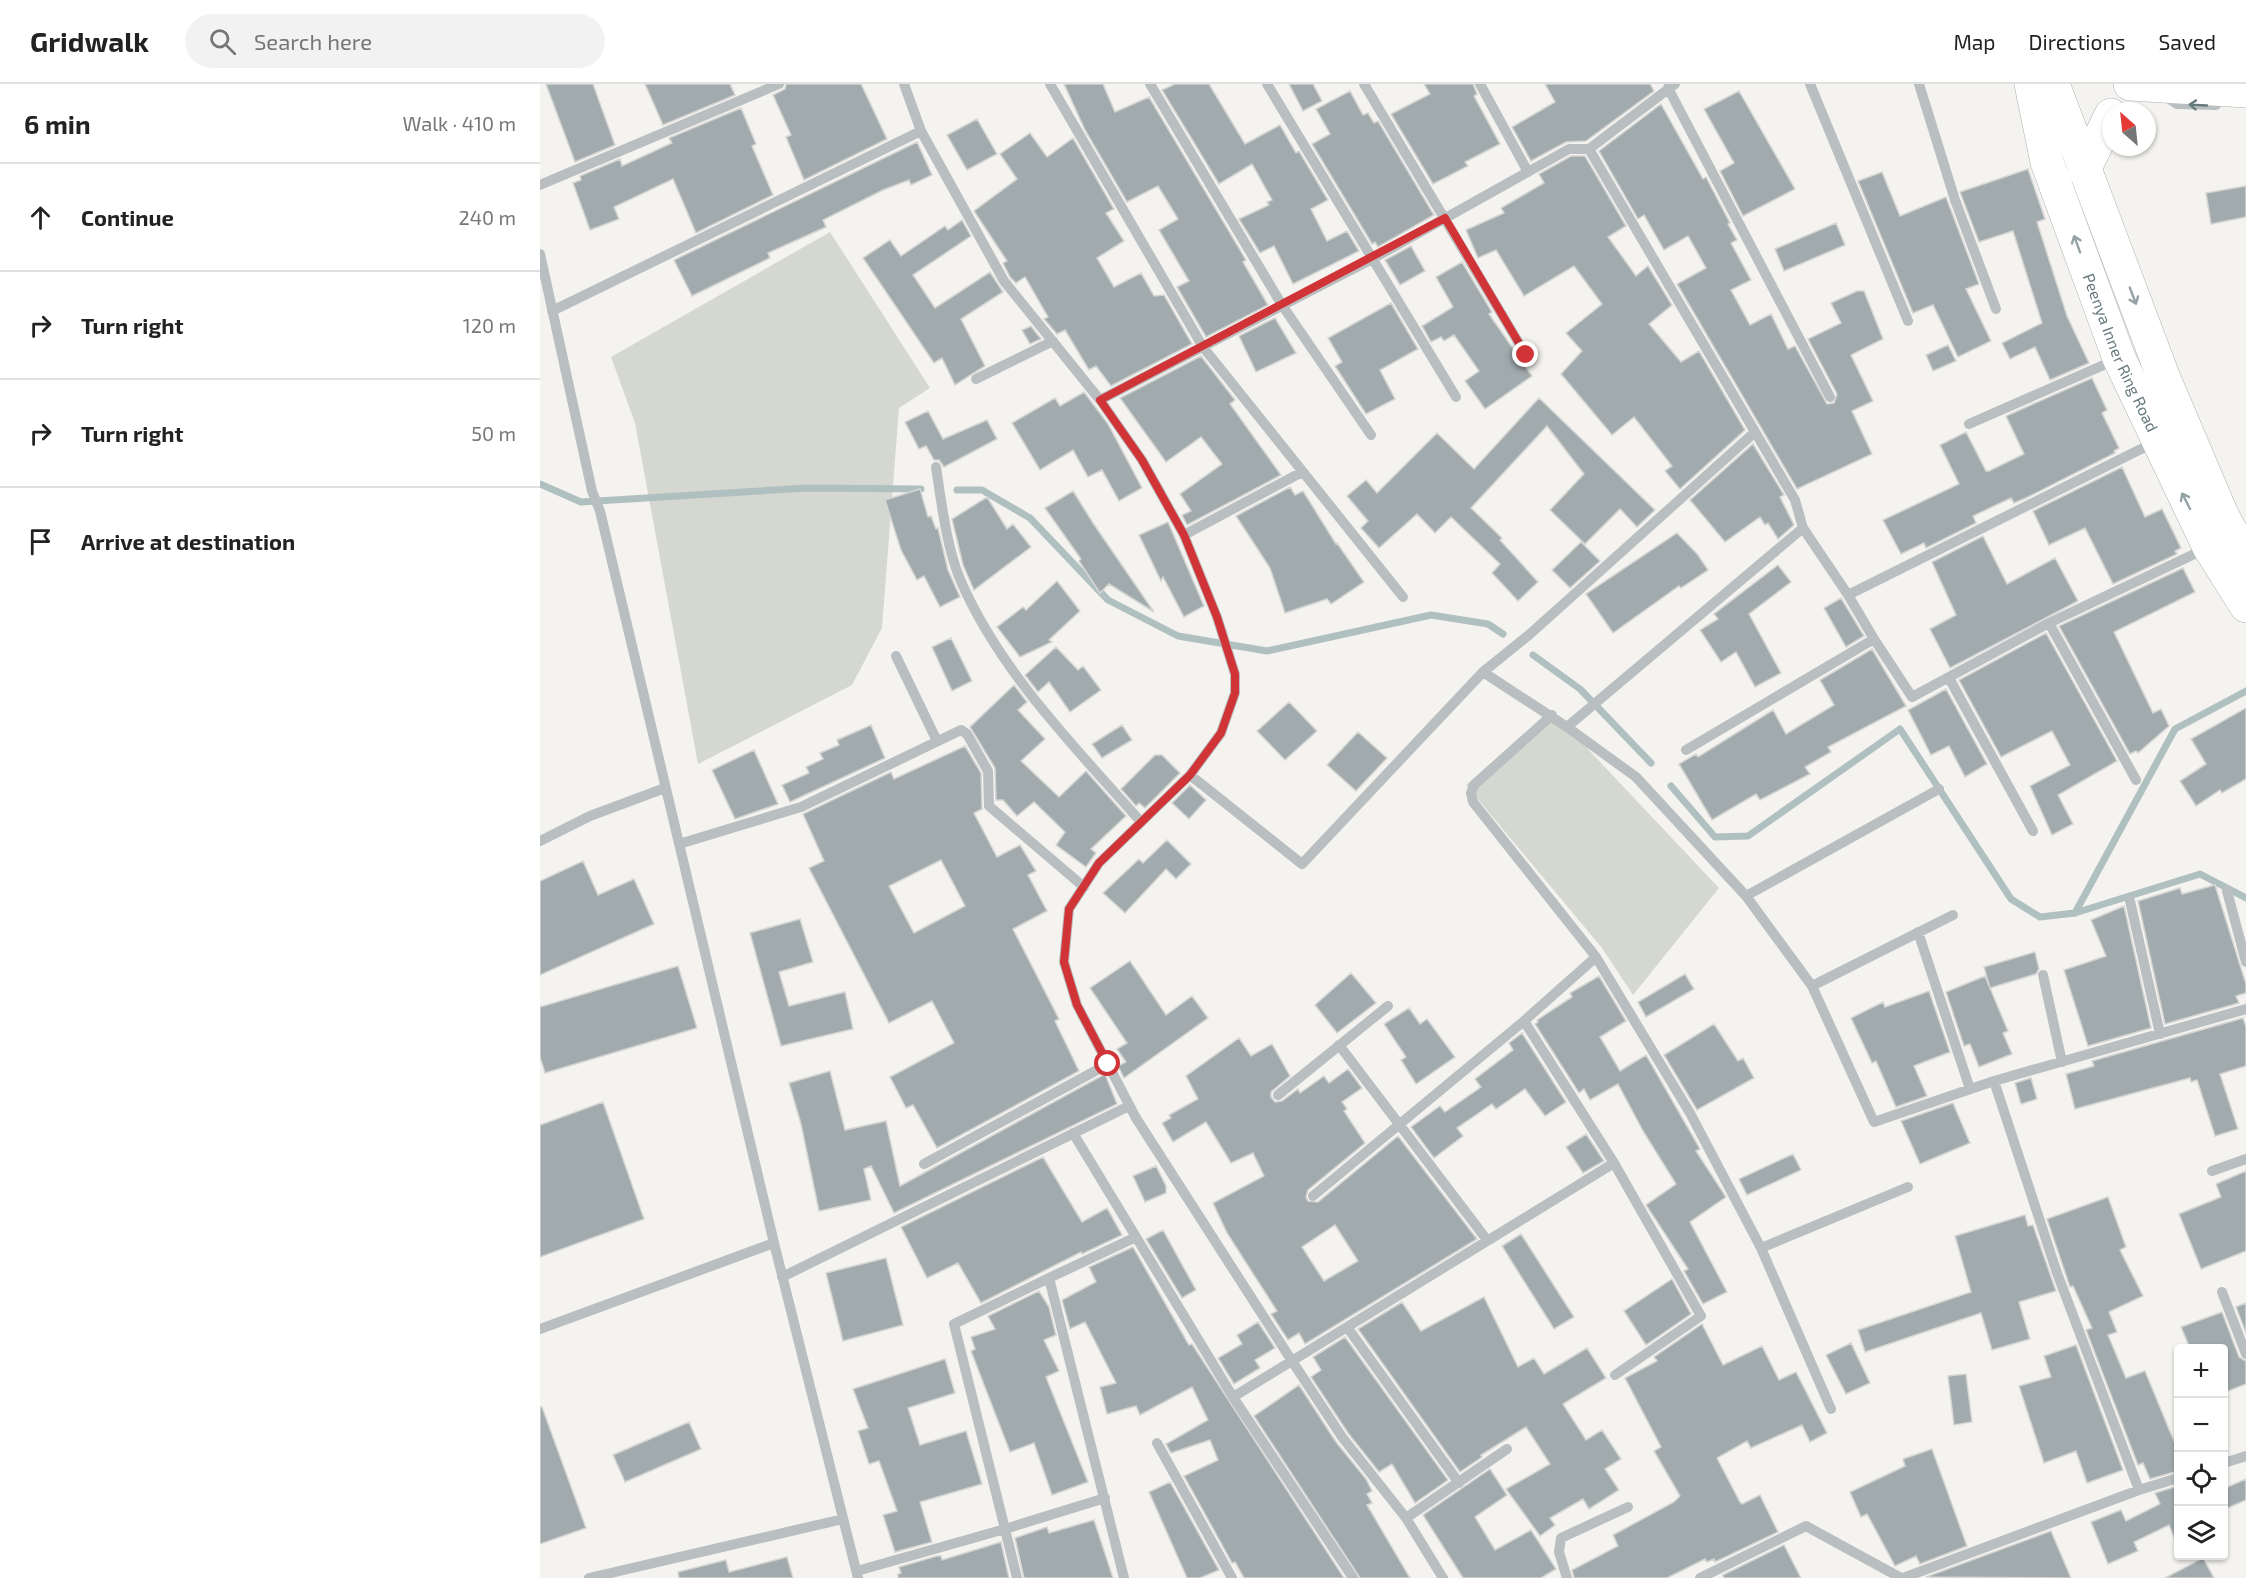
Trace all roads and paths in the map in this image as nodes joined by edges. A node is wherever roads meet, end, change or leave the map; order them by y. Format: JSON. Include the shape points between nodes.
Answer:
{"nodes":[{"id":1,"x":779,"y":84,"type":"edge"},
{"id":2,"x":904,"y":84,"type":"edge"},
{"id":3,"x":1050,"y":84,"type":"edge"},
{"id":4,"x":1150,"y":84,"type":"edge"},
{"id":5,"x":1267,"y":84,"type":"edge"},
{"id":6,"x":1364,"y":84,"type":"edge"},
{"id":7,"x":1480,"y":84,"type":"edge"},
{"id":8,"x":1810,"y":84,"type":"edge"},
{"id":9,"x":1919,"y":84,"type":"edge"},
{"id":10,"x":2031,"y":84,"type":"edge"},
{"id":11,"x":2053,"y":84,"type":"edge"},
{"id":12,"x":2141,"y":85,"type":"edge"},
{"id":13,"x":1672,"y":86,"type":"edge"},
{"id":14,"x":2236,"y":98,"type":"edge"},
{"id":15,"x":2123,"y":102,"type":"edge"},
{"id":16,"x":921,"y":131,"type":"junction"},
{"id":17,"x":2102,"y":133,"type":"edge"},
{"id":18,"x":1589,"y":148,"type":"junction"},
{"id":19,"x":2084,"y":170,"type":"junction"},
{"id":20,"x":1528,"y":172,"type":"junction"},
{"id":21,"x":540,"y":185,"type":"edge"},
{"id":22,"x":1445,"y":218,"type":"junction"},
{"id":23,"x":1372,"y":259,"type":"junction"},
{"id":24,"x":541,"y":262,"type":"edge"},
{"id":25,"x":1282,"y":305,"type":"junction"},
{"id":26,"x":1996,"y":309,"type":"dead end"},
{"id":27,"x":552,"y":311,"type":"junction"},
{"id":28,"x":1908,"y":321,"type":"dead end"},
{"id":29,"x":1053,"y":341,"type":"junction"},
{"id":30,"x":1203,"y":347,"type":"junction"},
{"id":31,"x":1526,"y":355,"type":"dead end"},
{"id":32,"x":2118,"y":358,"type":"junction"},
{"id":33,"x":976,"y":379,"type":"dead end"},
{"id":34,"x":1830,"y":397,"type":"dead end"},
{"id":35,"x":1456,"y":398,"type":"dead end"},
{"id":36,"x":1100,"y":400,"type":"junction"},
{"id":37,"x":1970,"y":424,"type":"dead end"},
{"id":38,"x":1755,"y":432,"type":"junction"},
{"id":39,"x":1371,"y":435,"type":"dead end"},
{"id":40,"x":2156,"y":441,"type":"junction"},
{"id":41,"x":936,"y":467,"type":"dead end"},
{"id":42,"x":1302,"y":472,"type":"junction"},
{"id":43,"x":1803,"y":528,"type":"junction"},
{"id":44,"x":1184,"y":535,"type":"junction"},
{"id":45,"x":2209,"y":547,"type":"junction"},
{"id":46,"x":2246,"y":559,"type":"edge"},
{"id":47,"x":1848,"y":595,"type":"junction"},
{"id":48,"x":1403,"y":597,"type":"dead end"},
{"id":49,"x":2246,"y":606,"type":"edge"},
{"id":50,"x":2049,"y":623,"type":"junction"},
{"id":51,"x":1874,"y":639,"type":"junction"},
{"id":52,"x":896,"y":656,"type":"dead end"},
{"id":53,"x":1483,"y":672,"type":"junction"},
{"id":54,"x":1948,"y":678,"type":"junction"},
{"id":55,"x":1552,"y":715,"type":"junction"},
{"id":56,"x":1567,"y":727,"type":"junction"},
{"id":57,"x":937,"y":741,"type":"junction"},
{"id":58,"x":1686,"y":750,"type":"dead end"},
{"id":59,"x":1190,"y":775,"type":"junction"},
{"id":60,"x":2136,"y":780,"type":"dead end"},
{"id":61,"x":665,"y":788,"type":"junction"},
{"id":62,"x":1940,"y":789,"type":"dead end"},
{"id":63,"x":1141,"y":822,"type":"junction"},
{"id":64,"x":2033,"y":831,"type":"dead end"},
{"id":65,"x":540,"y":841,"type":"edge"},
{"id":66,"x":679,"y":844,"type":"junction"},
{"id":67,"x":1084,"y":887,"type":"junction"},
{"id":68,"x":2227,"y":891,"type":"dead end"},
{"id":69,"x":1746,"y":896,"type":"junction"},
{"id":70,"x":2130,"y":901,"type":"dead end"},
{"id":71,"x":1953,"y":915,"type":"dead end"},
{"id":72,"x":1918,"y":932,"type":"junction"},
{"id":73,"x":1596,"y":957,"type":"junction"},
{"id":74,"x":2246,"y":962,"type":"edge"},
{"id":75,"x":2043,"y":975,"type":"dead end"},
{"id":76,"x":1812,"y":986,"type":"junction"},
{"id":77,"x":1388,"y":1006,"type":"dead end"},
{"id":78,"x":2246,"y":1009,"type":"edge"},
{"id":79,"x":1524,"y":1021,"type":"junction"},
{"id":80,"x":2160,"y":1034,"type":"junction"},
{"id":81,"x":1339,"y":1045,"type":"junction"},
{"id":82,"x":2062,"y":1062,"type":"junction"},
{"id":83,"x":1108,"y":1064,"type":"junction"},
{"id":84,"x":1994,"y":1081,"type":"junction"},
{"id":85,"x":1971,"y":1089,"type":"junction"},
{"id":86,"x":1278,"y":1095,"type":"dead end"},
{"id":87,"x":1130,"y":1106,"type":"junction"},
{"id":88,"x":1400,"y":1122,"type":"junction"},
{"id":89,"x":1072,"y":1133,"type":"junction"},
{"id":90,"x":2246,"y":1159,"type":"edge"},
{"id":91,"x":1614,"y":1163,"type":"junction"},
{"id":92,"x":924,"y":1164,"type":"dead end"},
{"id":93,"x":2212,"y":1171,"type":"dead end"},
{"id":94,"x":1908,"y":1187,"type":"dead end"},
{"id":95,"x":1313,"y":1196,"type":"dead end"},
{"id":96,"x":1136,"y":1238,"type":"junction"},
{"id":97,"x":1487,"y":1240,"type":"junction"},
{"id":98,"x":774,"y":1243,"type":"junction"},
{"id":99,"x":1761,"y":1248,"type":"junction"},
{"id":100,"x":782,"y":1277,"type":"junction"},
{"id":101,"x":1048,"y":1278,"type":"junction"},
{"id":102,"x":2222,"y":1292,"type":"dead end"},
{"id":103,"x":1347,"y":1327,"type":"junction"},
{"id":104,"x":540,"y":1329,"type":"edge"},
{"id":105,"x":2246,"y":1354,"type":"edge"},
{"id":106,"x":1292,"y":1361,"type":"junction"},
{"id":107,"x":1616,"y":1375,"type":"dead end"},
{"id":108,"x":1233,"y":1397,"type":"junction"},
{"id":109,"x":1831,"y":1408,"type":"dead end"},
{"id":110,"x":1157,"y":1443,"type":"dead end"},
{"id":111,"x":1507,"y":1449,"type":"dead end"},
{"id":112,"x":2246,"y":1456,"type":"edge"},
{"id":113,"x":2228,"y":1461,"type":"edge"},
{"id":114,"x":2174,"y":1479,"type":"edge"},
{"id":115,"x":1459,"y":1483,"type":"junction"},
{"id":116,"x":2139,"y":1490,"type":"junction"},
{"id":117,"x":1105,"y":1498,"type":"junction"},
{"id":118,"x":1628,"y":1507,"type":"dead end"},
{"id":119,"x":1406,"y":1518,"type":"junction"},
{"id":120,"x":843,"y":1519,"type":"junction"},
{"id":121,"x":1005,"y":1529,"type":"junction"},
{"id":122,"x":858,"y":1574,"type":"edge"},
{"id":123,"x":589,"y":1578,"type":"edge"},
{"id":124,"x":1017,"y":1578,"type":"edge"},
{"id":125,"x":1124,"y":1578,"type":"edge"},
{"id":126,"x":1232,"y":1578,"type":"edge"},
{"id":127,"x":1353,"y":1578,"type":"edge"},
{"id":128,"x":1443,"y":1578,"type":"edge"},
{"id":129,"x":1567,"y":1578,"type":"edge"},
{"id":130,"x":1700,"y":1578,"type":"edge"},
{"id":131,"x":1902,"y":1578,"type":"edge"}],
"edges":[{"from":1,"to":21,"type":"street"},
{"from":2,"to":16,"type":"street"},
{"from":3,"to":30,"type":"street"},
{"from":4,"to":25,"type":"street"},
{"from":5,"to":23,"type":"street"},
{"from":6,"to":22,"type":"street"},
{"from":7,"to":20,"type":"street"},
{"from":8,"to":28,"type":"street"},
{"from":9,"to":26,"type":"street","via":[[1955,200]]},
{"from":32,"to":10,"type":"main road","name":"Peenya Inner Ring Road","one_way":true,"via":[[2047,162]]},
{"from":11,"to":19,"type":"main road","name":"Peenya Inner Ring Road"},
{"from":14,"to":12,"type":"main road","one_way":true},
{"from":12,"to":15,"type":"main road"},
{"from":13,"to":18,"type":"street"},
{"from":13,"to":34,"type":"street"},
{"from":16,"to":27,"type":"street"},
{"from":16,"to":29,"type":"street","via":[[1004,280]]},
{"from":17,"to":19,"type":"main road"},
{"from":18,"to":20,"type":"street","via":[[1569,149]]},
{"from":18,"to":38,"type":"street"},
{"from":19,"to":46,"type":"main road","name":"Peenya Inner Ring Road","one_way":true,"via":[[2181,419],[2222,515]]},
{"from":20,"to":22,"type":"street"},
{"from":22,"to":23,"type":"street"},
{"from":22,"to":31,"type":"street"},
{"from":23,"to":25,"type":"street"},
{"from":23,"to":35,"type":"street"},
{"from":24,"to":27,"type":"street"},
{"from":25,"to":30,"type":"street"},
{"from":25,"to":39,"type":"street"},
{"from":27,"to":61,"type":"street"},
{"from":29,"to":33,"type":"street"},
{"from":29,"to":36,"type":"street"},
{"from":30,"to":36,"type":"street"},
{"from":30,"to":42,"type":"street"},
{"from":32,"to":37,"type":"street"},
{"from":32,"to":40,"type":"main road","name":"Peenya Inner Ring Road"},
{"from":36,"to":44,"type":"street","via":[[1142,460]]},
{"from":38,"to":43,"type":"street","via":[[1795,500]]},
{"from":38,"to":53,"type":"street"},
{"from":45,"to":40,"type":"main road","name":"Peenya Inner Ring Road","one_way":true},
{"from":40,"to":47,"type":"street"},
{"from":41,"to":63,"type":"street","via":[[959,578],[996,644],[1038,705]]},
{"from":42,"to":44,"type":"street"},
{"from":42,"to":48,"type":"street"},
{"from":43,"to":47,"type":"street"},
{"from":43,"to":56,"type":"street"},
{"from":44,"to":59,"type":"street","via":[[1235,674],[1235,693],[1221,733]]},
{"from":45,"to":49,"type":"main road","name":"Peenya Inner Ring Road"},
{"from":45,"to":50,"type":"street"},
{"from":47,"to":51,"type":"street"},
{"from":50,"to":54,"type":"street"},
{"from":50,"to":60,"type":"street"},
{"from":51,"to":54,"type":"street","via":[[1912,697]]},
{"from":51,"to":58,"type":"street"},
{"from":52,"to":57,"type":"street"},
{"from":53,"to":55,"type":"street"},
{"from":53,"to":59,"type":"street","via":[[1302,864]]},
{"from":54,"to":64,"type":"street"},
{"from":55,"to":56,"type":"street"},
{"from":55,"to":73,"type":"street","via":[[1474,785],[1471,793],[1473,802]]},
{"from":56,"to":69,"type":"street","via":[[1636,777]]},
{"from":57,"to":66,"type":"street","via":[[801,807]]},
{"from":57,"to":67,"type":"street","via":[[961,730],[968,734],[988,771],[989,806]]},
{"from":59,"to":63,"type":"street"},
{"from":61,"to":65,"type":"street","via":[[590,816]]},
{"from":61,"to":66,"type":"street"},
{"from":62,"to":69,"type":"street"},
{"from":63,"to":67,"type":"street","via":[[1099,863]]},
{"from":66,"to":98,"type":"street"},
{"from":67,"to":83,"type":"street","via":[[1069,909],[1064,962],[1077,1005]]},
{"from":68,"to":74,"type":"street"},
{"from":69,"to":76,"type":"street"},
{"from":70,"to":80,"type":"street"},
{"from":71,"to":72,"type":"street"},
{"from":72,"to":76,"type":"street"},
{"from":72,"to":85,"type":"street"},
{"from":73,"to":79,"type":"street"},
{"from":73,"to":99,"type":"street","via":[[1690,1113]]},
{"from":75,"to":82,"type":"street"},
{"from":76,"to":85,"type":"street","via":[[1874,1122]]},
{"from":77,"to":81,"type":"street"},
{"from":78,"to":80,"type":"street"},
{"from":79,"to":88,"type":"street"},
{"from":79,"to":91,"type":"street"},
{"from":80,"to":82,"type":"street"},
{"from":81,"to":86,"type":"street"},
{"from":81,"to":88,"type":"street"},
{"from":82,"to":84,"type":"street"},
{"from":83,"to":87,"type":"street"},
{"from":83,"to":92,"type":"street"},
{"from":84,"to":85,"type":"street"},
{"from":84,"to":116,"type":"street","via":[[2057,1273]]},
{"from":87,"to":89,"type":"street"},
{"from":87,"to":106,"type":"street"},
{"from":88,"to":95,"type":"street"},
{"from":88,"to":97,"type":"street"},
{"from":89,"to":96,"type":"street"},
{"from":89,"to":100,"type":"street"},
{"from":90,"to":93,"type":"street"},
{"from":91,"to":97,"type":"street"},
{"from":91,"to":107,"type":"street","via":[[1701,1316]]},
{"from":94,"to":99,"type":"street"},
{"from":96,"to":101,"type":"street"},
{"from":96,"to":108,"type":"street"},
{"from":97,"to":103,"type":"street"},
{"from":98,"to":100,"type":"street"},
{"from":98,"to":104,"type":"street"},
{"from":99,"to":109,"type":"street"},
{"from":100,"to":120,"type":"street"},
{"from":101,"to":117,"type":"street"},
{"from":101,"to":121,"type":"street","via":[[954,1324]]},
{"from":102,"to":105,"type":"street"},
{"from":103,"to":106,"type":"street"},
{"from":103,"to":115,"type":"street"},
{"from":106,"to":108,"type":"street"},
{"from":106,"to":119,"type":"street","via":[[1342,1437]]},
{"from":108,"to":127,"type":"street"},
{"from":110,"to":126,"type":"street"},
{"from":111,"to":115,"type":"street"},
{"from":112,"to":113,"type":"street"},
{"from":114,"to":116,"type":"street"},
{"from":115,"to":119,"type":"street"},
{"from":116,"to":131,"type":"street"},
{"from":117,"to":121,"type":"street"},
{"from":117,"to":125,"type":"street"},
{"from":118,"to":129,"type":"street","via":[[1561,1538],[1559,1552]]},
{"from":119,"to":128,"type":"street"},
{"from":120,"to":122,"type":"street"},
{"from":120,"to":123,"type":"street"},
{"from":121,"to":122,"type":"street"},
{"from":121,"to":124,"type":"street"},
{"from":130,"to":131,"type":"street","via":[[1806,1526]]}]}
